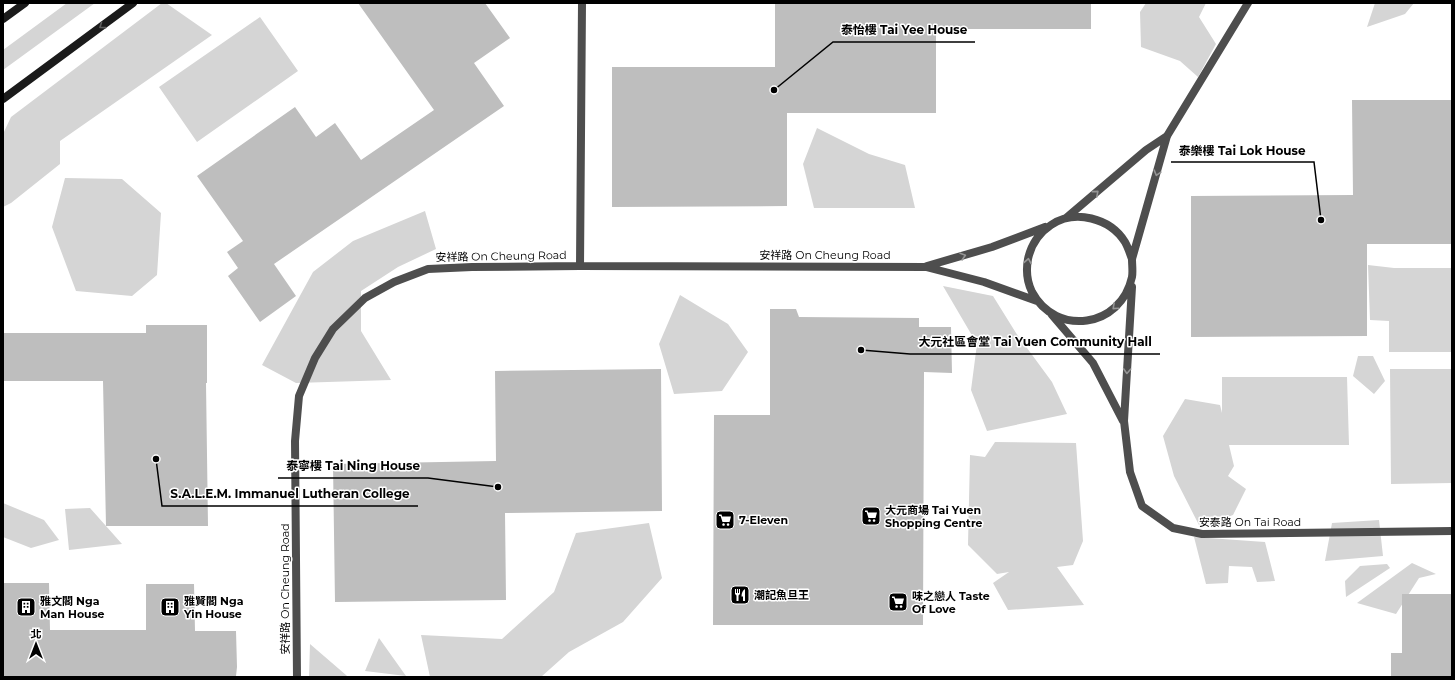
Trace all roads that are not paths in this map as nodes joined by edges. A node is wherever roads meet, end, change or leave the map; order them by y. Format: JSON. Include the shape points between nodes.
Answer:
{"nodes":[{"id":1,"x":25,"y":3,"type":"edge"},
{"id":2,"x":133,"y":3,"type":"edge"},
{"id":3,"x":582,"y":3,"type":"edge"},
{"id":4,"x":1248,"y":3,"type":"edge"},
{"id":5,"x":3,"y":19,"type":"edge"},
{"id":6,"x":3,"y":99,"type":"edge"},
{"id":7,"x":1167,"y":136,"type":"junction"},
{"id":8,"x":1066,"y":218,"type":"junction"},
{"id":9,"x":1051,"y":225,"type":"junction"},
{"id":10,"x":1132,"y":259,"type":"junction"},
{"id":11,"x":580,"y":266,"type":"junction"},
{"id":12,"x":926,"y":267,"type":"junction"},
{"id":13,"x":1132,"y":276,"type":"junction"},
{"id":14,"x":1037,"y":301,"type":"junction"},
{"id":15,"x":1050,"y":313,"type":"junction"},
{"id":16,"x":1124,"y":422,"type":"junction"},
{"id":17,"x":1452,"y":532,"type":"edge"},
{"id":18,"x":297,"y":677,"type":"edge"}],
"edges":[{"from":1,"to":5,"type":"main road"},
{"from":2,"to":6,"type":"main road","one_way":true},
{"from":3,"to":11,"type":"street"},
{"from":4,"to":7,"type":"street","name":"安祥路 On Cheung Road"},
{"from":8,"to":7,"type":"street","name":"安祥路 On Cheung Road","one_way":true,"via":[[1146,150]]},
{"from":7,"to":10,"type":"street","name":"安祥路 On Cheung Road","one_way":true},
{"from":8,"to":9,"type":"street","name":"安祥路 On Cheung Road"},
{"from":8,"to":10,"type":"street","name":"安祥路 On Cheung Road","via":[[1100,220],[1114,229],[1125,243]]},
{"from":12,"to":9,"type":"street","name":"安祥路 On Cheung Road","one_way":true,"via":[[992,248]]},
{"from":14,"to":9,"type":"street","name":"安祥路 On Cheung Road","one_way":true,"via":[[1029,285],[1026,267],[1030,251],[1038,236]]},
{"from":10,"to":13,"type":"street","name":"安祥路 On Cheung Road"},
{"from":11,"to":12,"type":"street","name":"安祥路 On Cheung Road"},
{"from":11,"to":18,"type":"street","name":"安祥路 On Cheung Road","via":[[428,269],[394,282],[365,298],[333,329],[315,358],[299,396],[295,441]]},
{"from":12,"to":14,"type":"street","name":"安祥路 On Cheung Road","via":[[984,282]]},
{"from":13,"to":15,"type":"street","name":"安祥路 On Cheung Road","one_way":true,"via":[[1127,293],[1116,307],[1102,317],[1085,321],[1067,320]]},
{"from":13,"to":16,"type":"street","name":"安泰路 On Tai Road","one_way":true},
{"from":14,"to":15,"type":"street","name":"安祥路 On Cheung Road"},
{"from":15,"to":16,"type":"street","name":"安泰路 On Tai Road","via":[[1093,363]]},
{"from":16,"to":17,"type":"street","name":"安泰路 On Tai Road","via":[[1130,472],[1142,506],[1173,528],[1202,534]]}]}
